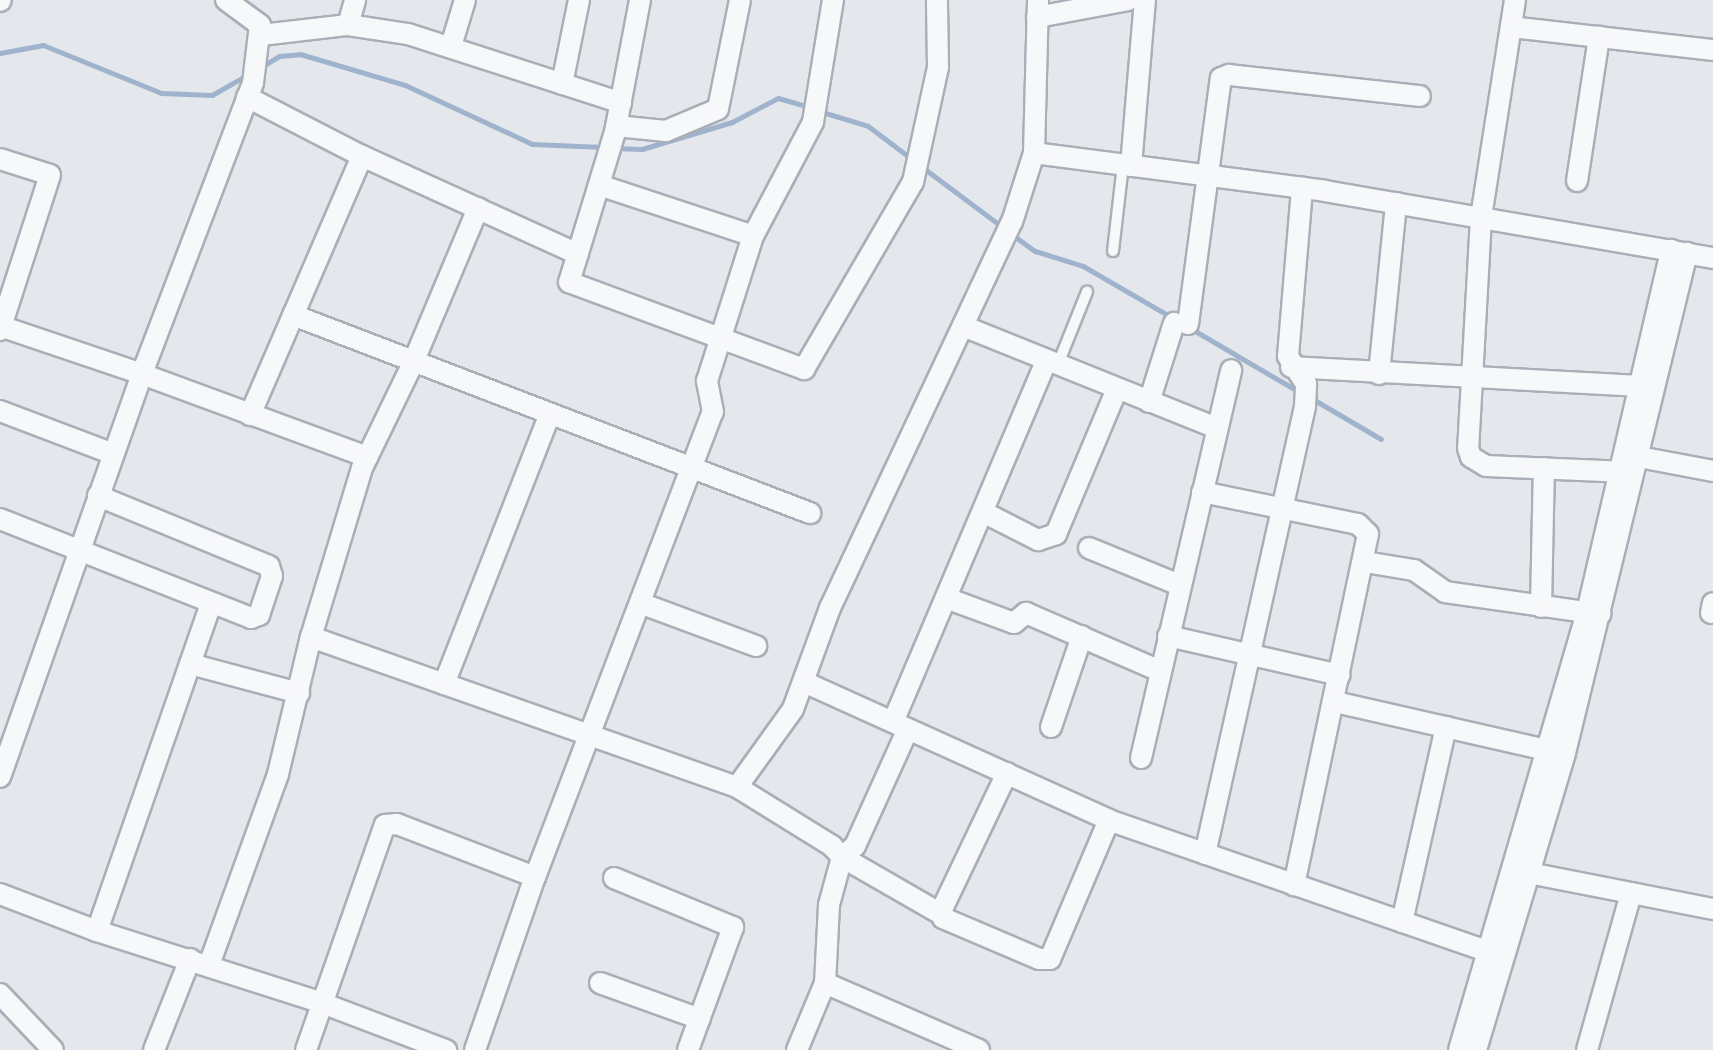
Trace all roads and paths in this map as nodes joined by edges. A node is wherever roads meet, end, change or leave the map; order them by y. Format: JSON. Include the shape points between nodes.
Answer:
{"nodes":[{"id":1,"x":226,"y":0,"type":"edge"},
{"id":2,"x":356,"y":0,"type":"edge"},
{"id":3,"x":465,"y":0,"type":"edge"},
{"id":4,"x":579,"y":0,"type":"edge"},
{"id":5,"x":640,"y":0,"type":"edge"},
{"id":6,"x":740,"y":0,"type":"edge"},
{"id":7,"x":833,"y":0,"type":"edge"},
{"id":8,"x":936,"y":0,"type":"edge"},
{"id":9,"x":1128,"y":0,"type":"edge"},
{"id":10,"x":1146,"y":0,"type":"edge"},
{"id":11,"x":1514,"y":0,"type":"edge"},
{"id":12,"x":1038,"y":9,"type":"edge"},
{"id":13,"x":348,"y":24,"type":"junction"},
{"id":14,"x":1510,"y":26,"type":"junction"},
{"id":15,"x":1599,"y":36,"type":"junction"},
{"id":16,"x":260,"y":45,"type":"junction"},
{"id":17,"x":451,"y":46,"type":"junction"},
{"id":18,"x":1713,"y":50,"type":"edge"},
{"id":19,"x":562,"y":84,"type":"junction"},
{"id":20,"x":250,"y":90,"type":"junction"},
{"id":21,"x":1420,"y":96,"type":"dead end"},
{"id":22,"x":620,"y":103,"type":"junction"},
{"id":23,"x":616,"y":129,"type":"junction"},
{"id":24,"x":1034,"y":153,"type":"junction"},
{"id":25,"x":362,"y":156,"type":"junction"},
{"id":26,"x":0,"y":158,"type":"edge"},
{"id":27,"x":1127,"y":165,"type":"junction"},
{"id":28,"x":602,"y":176,"type":"junction"},
{"id":29,"x":1206,"y":176,"type":"junction"},
{"id":30,"x":1576,"y":181,"type":"dead end"},
{"id":31,"x":1302,"y":188,"type":"junction"},
{"id":32,"x":1396,"y":203,"type":"junction"},
{"id":33,"x":478,"y":208,"type":"junction"},
{"id":34,"x":1481,"y":218,"type":"junction"},
{"id":35,"x":753,"y":236,"type":"junction"},
{"id":36,"x":1113,"y":251,"type":"dead end"},
{"id":37,"x":1679,"y":252,"type":"junction"},
{"id":38,"x":578,"y":254,"type":"junction"},
{"id":39,"x":1713,"y":258,"type":"edge"},
{"id":40,"x":1087,"y":292,"type":"dead end"},
{"id":41,"x":293,"y":315,"type":"junction"},
{"id":42,"x":963,"y":326,"type":"junction"},
{"id":43,"x":0,"y":327,"type":"edge"},
{"id":44,"x":719,"y":340,"type":"junction"},
{"id":45,"x":1052,"y":362,"type":"junction"},
{"id":46,"x":413,"y":363,"type":"junction"},
{"id":47,"x":1291,"y":367,"type":"junction"},
{"id":48,"x":1232,"y":370,"type":"dead end"},
{"id":49,"x":142,"y":374,"type":"junction"},
{"id":50,"x":1379,"y":374,"type":"junction"},
{"id":51,"x":1472,"y":380,"type":"junction"},
{"id":52,"x":1639,"y":386,"type":"junction"},
{"id":53,"x":1118,"y":389,"type":"junction"},
{"id":54,"x":1149,"y":402,"type":"junction"},
{"id":55,"x":0,"y":411,"type":"edge"},
{"id":56,"x":250,"y":415,"type":"junction"},
{"id":57,"x":549,"y":416,"type":"junction"},
{"id":58,"x":1218,"y":428,"type":"junction"},
{"id":59,"x":113,"y":454,"type":"junction"},
{"id":60,"x":367,"y":457,"type":"junction"},
{"id":61,"x":1631,"y":467,"type":"junction"},
{"id":62,"x":690,"y":468,"type":"junction"},
{"id":63,"x":1544,"y":468,"type":"junction"},
{"id":64,"x":1713,"y":471,"type":"edge"},
{"id":65,"x":1202,"y":492,"type":"junction"},
{"id":66,"x":98,"y":496,"type":"junction"},
{"id":67,"x":1282,"y":508,"type":"junction"},
{"id":68,"x":982,"y":512,"type":"junction"},
{"id":69,"x":810,"y":513,"type":"dead end"},
{"id":70,"x":0,"y":519,"type":"edge"},
{"id":71,"x":1089,"y":548,"type":"dead end"},
{"id":72,"x":79,"y":552,"type":"junction"},
{"id":73,"x":1364,"y":562,"type":"junction"},
{"id":74,"x":1179,"y":585,"type":"junction"},
{"id":75,"x":946,"y":598,"type":"junction"},
{"id":76,"x":212,"y":603,"type":"junction"},
{"id":77,"x":640,"y":603,"type":"junction"},
{"id":78,"x":1541,"y":607,"type":"junction"},
{"id":79,"x":1594,"y":613,"type":"junction"},
{"id":80,"x":1082,"y":636,"type":"junction"},
{"id":81,"x":1168,"y":636,"type":"junction"},
{"id":82,"x":310,"y":638,"type":"junction"},
{"id":83,"x":756,"y":646,"type":"dead end"},
{"id":84,"x":1250,"y":653,"type":"junction"},
{"id":85,"x":190,"y":664,"type":"junction"},
{"id":86,"x":1160,"y":672,"type":"junction"},
{"id":87,"x":1340,"y":675,"type":"junction"},
{"id":88,"x":804,"y":682,"type":"junction"},
{"id":89,"x":444,"y":684,"type":"junction"},
{"id":90,"x":299,"y":694,"type":"junction"},
{"id":91,"x":1335,"y":702,"type":"junction"},
{"id":92,"x":901,"y":725,"type":"junction"},
{"id":93,"x":1446,"y":727,"type":"junction"},
{"id":94,"x":1051,"y":728,"type":"dead end"},
{"id":95,"x":590,"y":735,"type":"junction"},
{"id":96,"x":1547,"y":750,"type":"junction"},
{"id":97,"x":1141,"y":758,"type":"dead end"},
{"id":98,"x":1007,"y":773,"type":"junction"},
{"id":99,"x":0,"y":777,"type":"edge"},
{"id":100,"x":736,"y":788,"type":"junction"},
{"id":101,"x":1109,"y":820,"type":"junction"},
{"id":102,"x":1205,"y":854,"type":"junction"},
{"id":103,"x":842,"y":857,"type":"junction"},
{"id":104,"x":1522,"y":871,"type":"junction"},
{"id":105,"x":535,"y":878,"type":"junction"},
{"id":106,"x":614,"y":878,"type":"dead end"},
{"id":107,"x":1294,"y":885,"type":"junction"},
{"id":108,"x":1631,"y":893,"type":"junction"},
{"id":109,"x":0,"y":894,"type":"edge"},
{"id":110,"x":1713,"y":909,"type":"edge"},
{"id":111,"x":941,"y":914,"type":"junction"},
{"id":112,"x":1402,"y":922,"type":"junction"},
{"id":113,"x":97,"y":931,"type":"junction"},
{"id":114,"x":1496,"y":954,"type":"junction"},
{"id":115,"x":199,"y":962,"type":"junction"},
{"id":116,"x":600,"y":982,"type":"dead end"},
{"id":117,"x":824,"y":983,"type":"junction"},
{"id":118,"x":0,"y":994,"type":"edge"},
{"id":119,"x":322,"y":1003,"type":"junction"},
{"id":120,"x":700,"y":1019,"type":"junction"},
{"id":121,"x":53,"y":1050,"type":"edge"},
{"id":122,"x":154,"y":1050,"type":"edge"},
{"id":123,"x":306,"y":1050,"type":"edge"},
{"id":124,"x":446,"y":1050,"type":"edge"},
{"id":125,"x":474,"y":1050,"type":"edge"},
{"id":126,"x":688,"y":1050,"type":"edge"},
{"id":127,"x":796,"y":1050,"type":"edge"},
{"id":128,"x":979,"y":1050,"type":"edge"},
{"id":129,"x":1459,"y":1050,"type":"edge"},
{"id":130,"x":1476,"y":1050,"type":"edge"},
{"id":131,"x":1588,"y":1050,"type":"edge"}],
"edges":[{"from":1,"to":16,"type":"street","via":[[260,26]]},
{"from":2,"to":13,"type":"street"},
{"from":3,"to":17,"type":"street"},
{"from":4,"to":19,"type":"street"},
{"from":5,"to":22,"type":"street"},
{"from":6,"to":23,"type":"street","via":[[718,109],[666,132]]},
{"from":7,"to":35,"type":"street","via":[[813,122]]},
{"from":8,"to":44,"type":"street","via":[[938,67],[913,182],[804,369]]},
{"from":9,"to":12,"type":"street"},
{"from":10,"to":27,"type":"street"},
{"from":11,"to":14,"type":"street"},
{"from":12,"to":24,"type":"street"},
{"from":13,"to":16,"type":"street"},
{"from":13,"to":17,"type":"street"},
{"from":14,"to":15,"type":"street"},
{"from":14,"to":34,"type":"street"},
{"from":15,"to":18,"type":"street"},
{"from":15,"to":30,"type":"street"},
{"from":16,"to":20,"type":"street"},
{"from":17,"to":19,"type":"street"},
{"from":19,"to":22,"type":"street"},
{"from":20,"to":25,"type":"street"},
{"from":20,"to":49,"type":"street"},
{"from":21,"to":29,"type":"street","via":[[1224,76]]},
{"from":22,"to":23,"type":"street"},
{"from":23,"to":28,"type":"street"},
{"from":24,"to":27,"type":"street"},
{"from":24,"to":42,"type":"street","via":[[1012,222]]},
{"from":25,"to":33,"type":"street"},
{"from":25,"to":41,"type":"street"},
{"from":26,"to":43,"type":"street","via":[[50,175]]},
{"from":27,"to":29,"type":"street"},
{"from":27,"to":36,"type":"lane"},
{"from":28,"to":35,"type":"street"},
{"from":28,"to":38,"type":"street"},
{"from":29,"to":31,"type":"street"},
{"from":29,"to":54,"type":"street","via":[[1181,323]]},
{"from":31,"to":32,"type":"street"},
{"from":31,"to":47,"type":"street"},
{"from":32,"to":34,"type":"street"},
{"from":32,"to":50,"type":"street"},
{"from":33,"to":38,"type":"street"},
{"from":33,"to":46,"type":"street"},
{"from":34,"to":37,"type":"street"},
{"from":34,"to":51,"type":"street"},
{"from":35,"to":44,"type":"street"},
{"from":37,"to":39,"type":"street"},
{"from":37,"to":52,"type":"street"},
{"from":37,"to":61,"type":"street"},
{"from":38,"to":44,"type":"street","via":[[569,282]]},
{"from":40,"to":45,"type":"lane"},
{"from":41,"to":46,"type":"street"},
{"from":41,"to":56,"type":"street"},
{"from":42,"to":45,"type":"street"},
{"from":42,"to":88,"type":"street","via":[[830,608]]},
{"from":43,"to":49,"type":"street"},
{"from":44,"to":62,"type":"street","via":[[707,381],[713,412]]},
{"from":45,"to":53,"type":"street"},
{"from":45,"to":68,"type":"street"},
{"from":46,"to":57,"type":"street"},
{"from":46,"to":60,"type":"street"},
{"from":47,"to":50,"type":"street"},
{"from":47,"to":67,"type":"street","via":[[1306,384],[1305,406]]},
{"from":48,"to":58,"type":"street"},
{"from":49,"to":56,"type":"street"},
{"from":49,"to":59,"type":"street"},
{"from":50,"to":51,"type":"street"},
{"from":51,"to":52,"type":"street"},
{"from":51,"to":63,"type":"street","via":[[1471,457],[1486,466]]},
{"from":52,"to":61,"type":"street"},
{"from":53,"to":54,"type":"street"},
{"from":53,"to":68,"type":"street","via":[[1056,534],[1038,540]]},
{"from":54,"to":58,"type":"street"},
{"from":55,"to":59,"type":"street"},
{"from":56,"to":60,"type":"street"},
{"from":57,"to":62,"type":"street"},
{"from":57,"to":89,"type":"street"},
{"from":58,"to":65,"type":"street"},
{"from":59,"to":66,"type":"street"},
{"from":60,"to":82,"type":"street"},
{"from":61,"to":63,"type":"street"},
{"from":61,"to":64,"type":"street"},
{"from":61,"to":79,"type":"street"},
{"from":62,"to":69,"type":"street"},
{"from":62,"to":77,"type":"street"},
{"from":63,"to":78,"type":"street"},
{"from":65,"to":67,"type":"street"},
{"from":65,"to":74,"type":"street"},
{"from":66,"to":72,"type":"street"},
{"from":66,"to":76,"type":"street","via":[[272,570],[256,618]]},
{"from":67,"to":73,"type":"street","via":[[1358,524],[1368,534]]},
{"from":67,"to":84,"type":"street"},
{"from":68,"to":75,"type":"street"},
{"from":70,"to":72,"type":"street"},
{"from":71,"to":74,"type":"street"},
{"from":72,"to":76,"type":"street"},
{"from":72,"to":99,"type":"street"},
{"from":73,"to":78,"type":"street","via":[[1414,570],[1445,592]]},
{"from":73,"to":87,"type":"street"},
{"from":74,"to":81,"type":"street"},
{"from":75,"to":80,"type":"street","via":[[1014,623],[1024,612]]},
{"from":75,"to":92,"type":"street"},
{"from":76,"to":85,"type":"street"},
{"from":77,"to":83,"type":"street"},
{"from":77,"to":95,"type":"street"},
{"from":78,"to":79,"type":"street"},
{"from":79,"to":96,"type":"street"},
{"from":79,"to":104,"type":"street"},
{"from":80,"to":86,"type":"street"},
{"from":80,"to":94,"type":"street"},
{"from":81,"to":84,"type":"street"},
{"from":81,"to":86,"type":"street"},
{"from":82,"to":89,"type":"street"},
{"from":82,"to":90,"type":"street"},
{"from":84,"to":87,"type":"street"},
{"from":84,"to":102,"type":"street"},
{"from":85,"to":90,"type":"street"},
{"from":85,"to":113,"type":"street"},
{"from":86,"to":97,"type":"street"},
{"from":87,"to":91,"type":"street"},
{"from":88,"to":92,"type":"street"},
{"from":88,"to":100,"type":"street","via":[[788,719]]},
{"from":89,"to":95,"type":"street"},
{"from":90,"to":115,"type":"street","via":[[278,774]]},
{"from":91,"to":93,"type":"street"},
{"from":91,"to":107,"type":"street"},
{"from":92,"to":98,"type":"street"},
{"from":92,"to":103,"type":"street","via":[[855,846]]},
{"from":93,"to":96,"type":"street"},
{"from":93,"to":112,"type":"street"},
{"from":95,"to":100,"type":"street"},
{"from":95,"to":105,"type":"street"},
{"from":96,"to":104,"type":"street"},
{"from":98,"to":101,"type":"street"},
{"from":98,"to":111,"type":"street"},
{"from":100,"to":103,"type":"street"},
{"from":101,"to":102,"type":"street"},
{"from":101,"to":111,"type":"street","via":[[1050,959]]},
{"from":102,"to":107,"type":"street"},
{"from":103,"to":111,"type":"street"},
{"from":103,"to":117,"type":"street","via":[[829,905]]},
{"from":104,"to":108,"type":"street"},
{"from":104,"to":114,"type":"street"},
{"from":105,"to":119,"type":"street","via":[[385,824]]},
{"from":105,"to":125,"type":"street"},
{"from":106,"to":120,"type":"street","via":[[734,927]]},
{"from":107,"to":112,"type":"street"},
{"from":108,"to":110,"type":"street"},
{"from":108,"to":131,"type":"street"},
{"from":109,"to":113,"type":"street"},
{"from":112,"to":114,"type":"street"},
{"from":113,"to":115,"type":"street"},
{"from":114,"to":129,"type":"street"},
{"from":114,"to":130,"type":"street"},
{"from":115,"to":119,"type":"street"},
{"from":115,"to":122,"type":"street"},
{"from":116,"to":120,"type":"street"},
{"from":117,"to":127,"type":"street"},
{"from":117,"to":128,"type":"street"},
{"from":118,"to":121,"type":"street"},
{"from":119,"to":123,"type":"street"},
{"from":119,"to":124,"type":"street"},
{"from":120,"to":126,"type":"street"}]}
